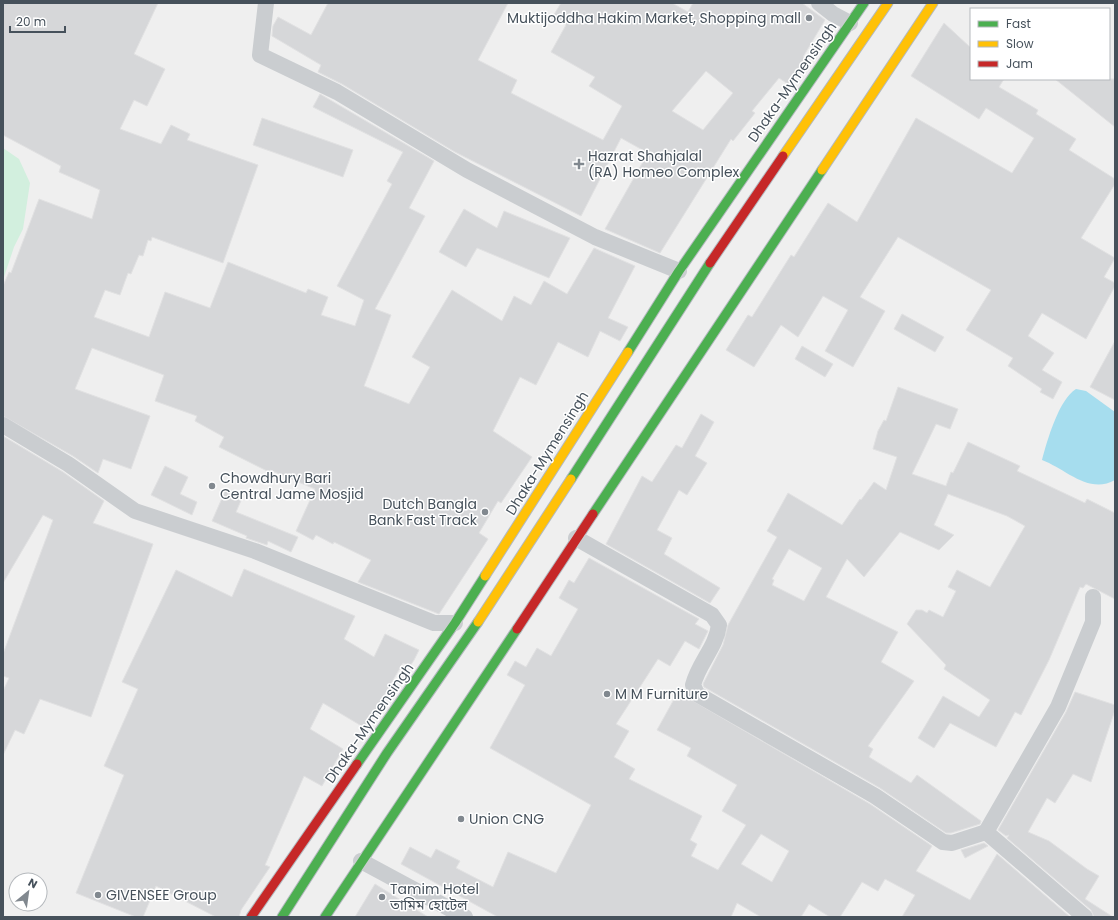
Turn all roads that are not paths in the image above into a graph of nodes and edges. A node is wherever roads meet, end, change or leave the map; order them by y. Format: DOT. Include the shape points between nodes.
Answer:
graph roads {
  1 [pos="266,3"];
  2 [pos="819,3"];
  3 [pos="864,3"];
  4 [pos="888,3"];
  5 [pos="933,3"];
  6 [pos="850,23"];
  7 [pos="679,271"];
  8 [pos="3,425"];
  9 [pos="576,538"];
  10 [pos="1093,597"];
  11 [pos="455,623"];
  12 [pos="986,832"];
  13 [pos="361,861"];
  14 [pos="251,917"];
  15 [pos="282,917"];
  16 [pos="325,917"];
  17 [pos="465,917"];
  18 [pos="1085,917"];
  1 -- 7 [label="street" via="260,55 337,92 467,170 595,237"];
  2 -- 6 [label="street"];
  3 -- 6 [label="highway, Dhaka-Mymensingh"];
  4 -- 15 [label="highway" via="683,302 495,598 387,753"];
  5 -- 9 [label="highway"];
  6 -- 7 [label="highway, Dhaka-Mymensingh"];
  7 -- 11 [label="highway, Dhaka-Mymensingh"];
  8 -- 11 [label="street" via="68,464 135,511 255,551 434,623"];
  9 -- 12 [label="street" via="712,615 719,624 717,638 693,684 697,694 875,796 943,842 952,843"];
  9 -- 13 [label="highway"];
  10 -- 12 [label="street" via="1093,622 1058,707"];
  11 -- 14 [label="highway, Dhaka-Mymensingh"];
  12 -- 18 [label="street"];
  13 -- 16 [label="highway"];
  13 -- 17 [label="street"];
}
